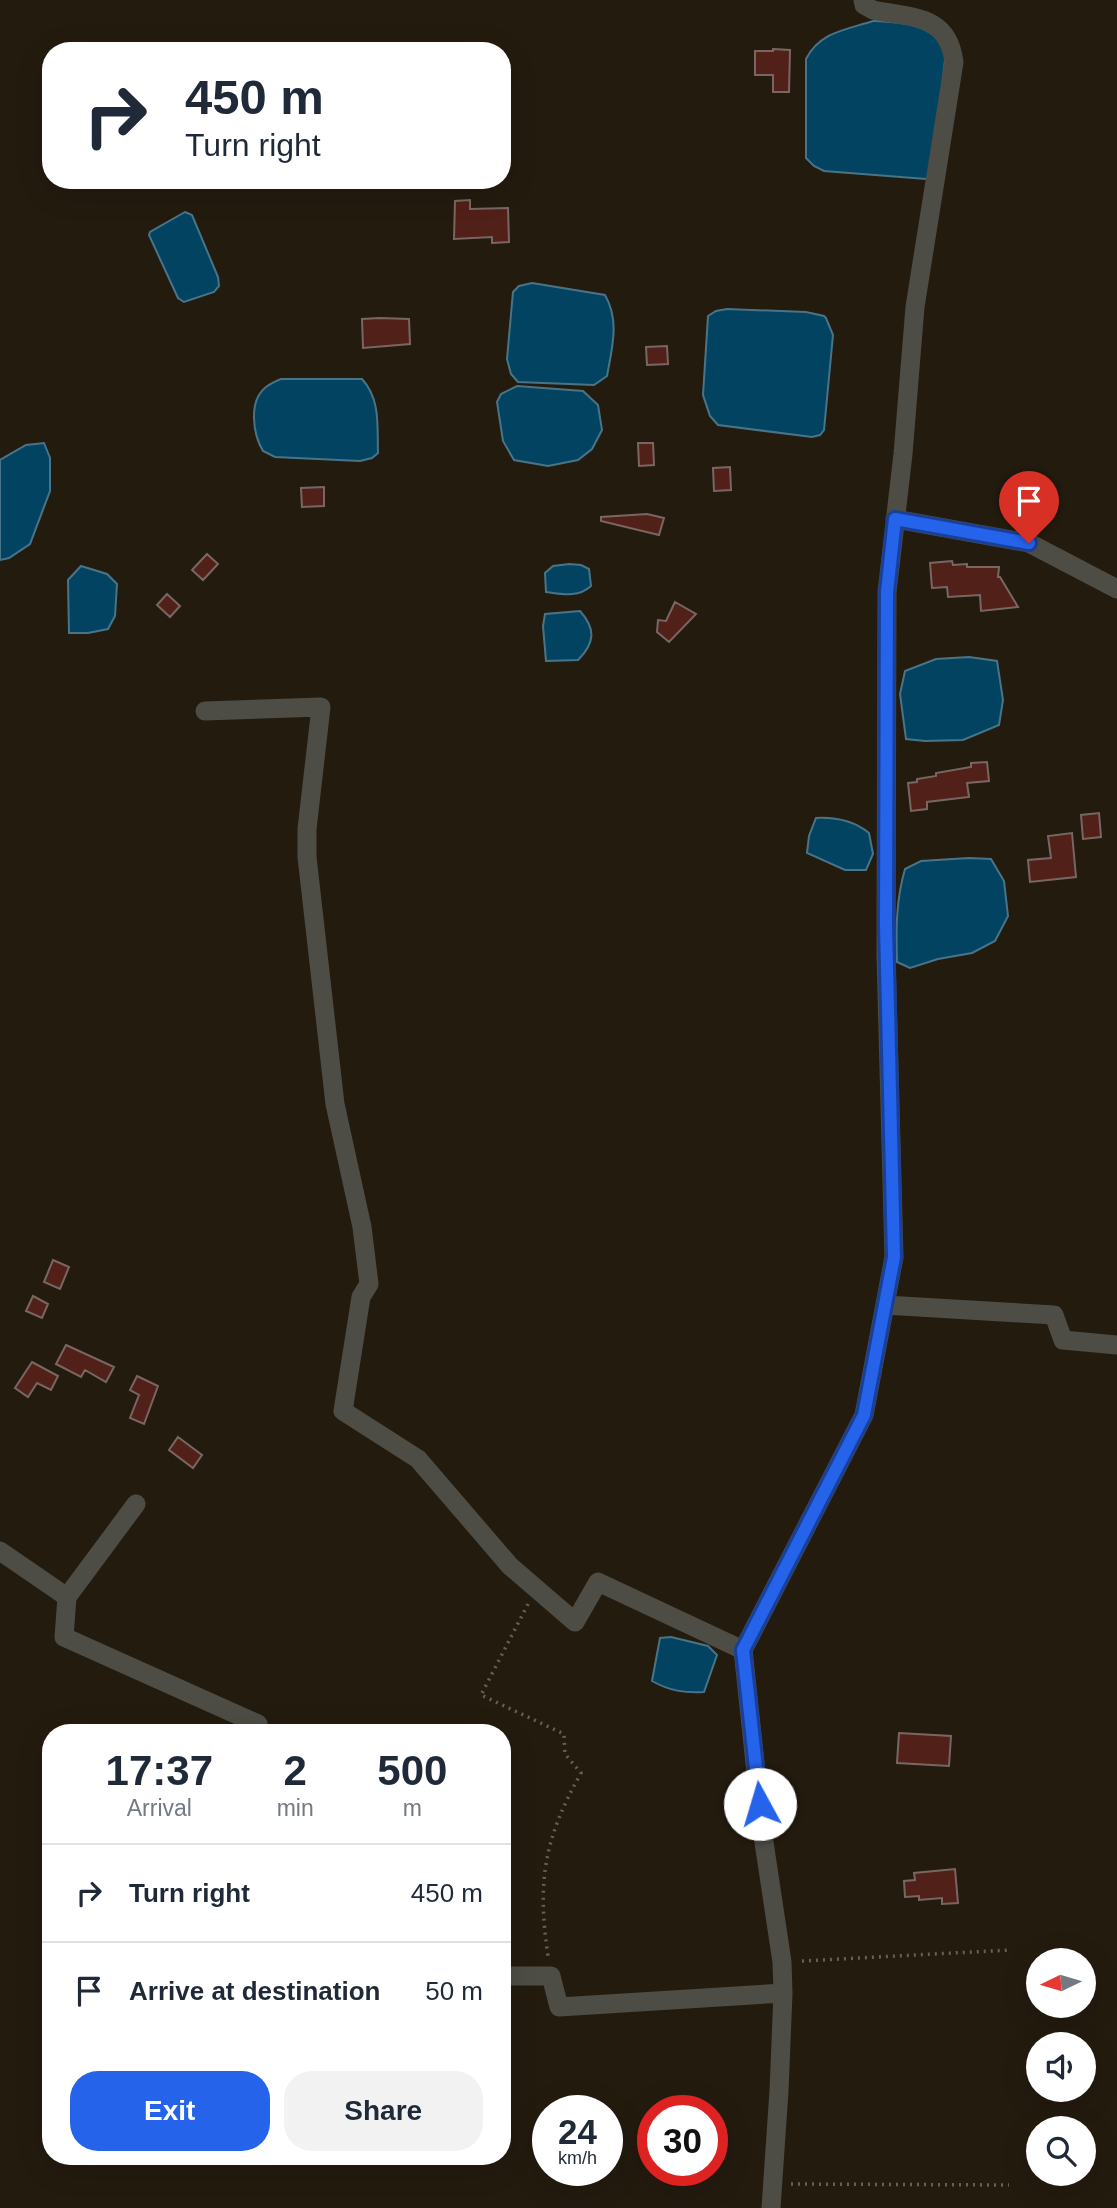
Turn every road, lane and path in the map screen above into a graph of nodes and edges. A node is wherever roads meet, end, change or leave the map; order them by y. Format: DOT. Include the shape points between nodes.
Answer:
graph roads {
  1 [pos="863,0"];
  2 [pos="895,519"];
  3 [pos="1117,589"];
  4 [pos="205,711"];
  5 [pos="885,1305"];
  6 [pos="1117,1345"];
  7 [pos="136,1504"];
  8 [pos="0,1551"];
  9 [pos="536,1588"];
  10 [pos="67,1597"];
  11 [pos="743,1650"];
  12 [pos="258,1724"];
  13 [pos="1010,1951"];
  14 [pos="782,1962"];
  15 [pos="511,1976"];
  16 [pos="551,1976"];
  17 [pos="783,1993"];
  18 [pos="772,2184"];
  19 [pos="1009,2185"];
  20 [pos="771,2208"];
  1 -- 2 [label="street" via="873,10 932,22 949,39 954,62 915,307"];
  2 -- 3 [label="street" via="1029,543"];
  2 -- 5 [label="street" via="887,592 886,926 894,1257"];
  4 -- 9 [label="street" via="321,707 307,857 335,1104 362,1227 369,1284 361,1297 343,1411 418,1459 510,1566"];
  5 -- 6 [label="street" via="1054,1315 1063,1339"];
  5 -- 11 [label="street" via="864,1415"];
  7 -- 10 [label="street"];
  8 -- 10 [label="street"];
  9 -- 11 [label="street" via="575,1622 598,1582"];
  9 -- 16 [label="path" via="481,1695 564,1734 565,1754 580,1773 563,1804 545,1861 545,1936"];
  10 -- 12 [label="street" via="64,1637"];
  11 -- 14 [label="street"];
  13 -- 14 [label="path"];
  14 -- 17 [label="street"];
  15 -- 16 [label="street"];
  16 -- 17 [label="street" via="559,2007"];
  17 -- 18 [label="street"];
  18 -- 19 [label="path"];
  18 -- 20 [label="street"];
}
